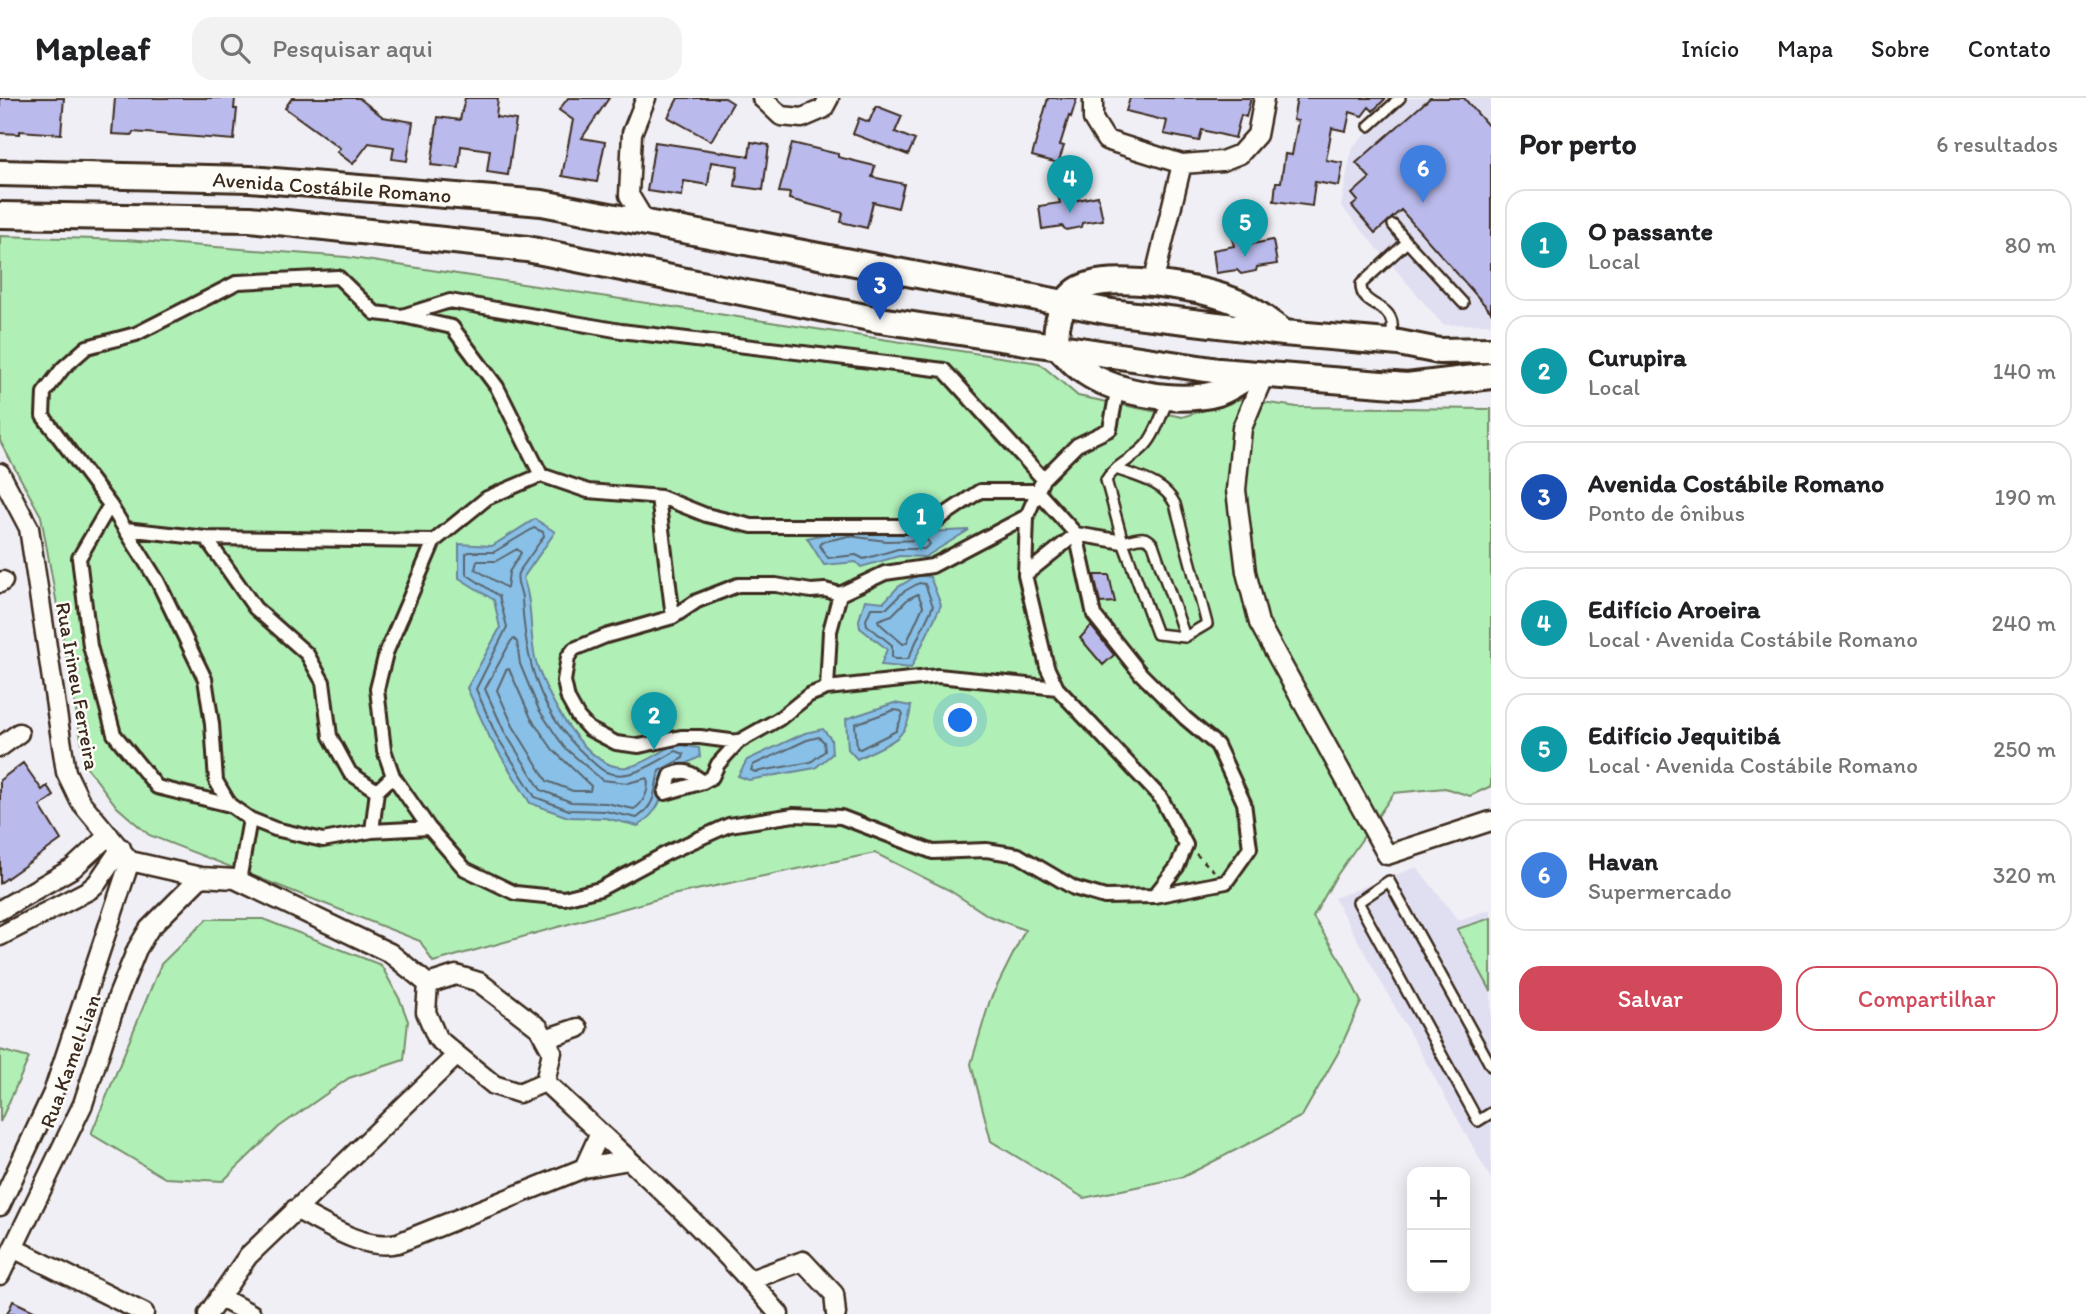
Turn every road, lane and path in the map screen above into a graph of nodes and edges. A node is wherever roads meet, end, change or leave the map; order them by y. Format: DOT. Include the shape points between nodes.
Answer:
graph roads {
  1 [pos="646,98"];
  2 [pos="762,98"];
  3 [pos="829,98"];
  4 [pos="1093,98"];
  5 [pos="1264,98"];
  6 [pos="1400,98"];
  7 [pos="1369,125"];
  8 [pos="1182,164"];
  9 [pos="0,173"];
  10 [pos="250,179"];
  11 [pos="629,195"];
  12 [pos="0,215"];
  13 [pos="609,217"];
  14 [pos="250,219"];
  15 [pos="646,223"];
  16 [pos="1393,225"];
  17 [pos="1407,242"];
  18 [pos="1153,284"];
  19 [pos="1463,303"];
  20 [pos="1064,305"];
  21 [pos="402,316"];
  22 [pos="1284,333"];
  23 [pos="1491,334"];
  24 [pos="1395,343"];
  25 [pos="1057,346"];
  26 [pos="1491,350"];
  27 [pos="1258,375"];
  28 [pos="1491,376"];
  29 [pos="1118,386"];
  30 [pos="1407,386"];
  31 [pos="1491,393"];
  32 [pos="1170,397"];
  33 [pos="1116,468"];
  34 [pos="0,473"];
  35 [pos="541,475"];
  36 [pos="1040,485"];
  37 [pos="658,497"];
  38 [pos="110,505"];
  39 [pos="1027,516"];
  40 [pos="125,529"];
  41 [pos="1076,534"];
  42 [pos="206,538"];
  43 [pos="433,541"];
  44 [pos="1123,542"];
  45 [pos="1025,575"];
  46 [pos="840,594"];
  47 [pos="673,617"];
  48 [pos="1185,637"];
  49 [pos="827,688"];
  50 [pos="1057,688"];
  51 [pos="19,733"];
  52 [pos="738,742"];
  53 [pos="0,747"];
  54 [pos="393,776"];
  55 [pos="703,782"];
  56 [pos="377,791"];
  57 [pos="230,804"];
  58 [pos="250,819"];
  59 [pos="1491,821"];
  60 [pos="429,828"];
  61 [pos="372,831"];
  62 [pos="1186,845"];
  63 [pos="120,848"];
  64 [pos="201,877"];
  65 [pos="239,881"];
  66 [pos="1226,882"];
  67 [pos="41,885"];
  68 [pos="1154,896"];
  69 [pos="0,910"];
  70 [pos="43,913"];
  71 [pos="0,936"];
  72 [pos="428,984"];
  73 [pos="88,986"];
  74 [pos="118,996"];
  75 [pos="578,1028"];
  76 [pos="545,1039"];
  77 [pos="457,1055"];
  78 [pos="1491,1066"];
  79 [pos="545,1082"];
  80 [pos="53,1093"];
  81 [pos="83,1104"];
  82 [pos="1491,1113"];
  83 [pos="600,1133"];
  84 [pos="629,1160"];
  85 [pos="584,1168"];
  86 [pos="0,1206"];
  87 [pos="295,1209"];
  88 [pos="13,1248"];
  89 [pos="0,1275"];
  90 [pos="750,1280"];
  91 [pos="219,1297"];
  92 [pos="144,1313"];
  93 [pos="208,1314"];
  94 [pos="251,1314"];
  95 [pos="779,1314"];
  96 [pos="836,1314"];
  1 -- 11 [label="street" via="632,133"];
  2 -- 3 [label="street" via="781,116 802,118 823,108"];
  4 -- 8 [label="street" via="1093,119 1106,140"];
  5 -- 8 [label="street" via="1257,135 1240,154 1222,161"];
  6 -- 7 [label="lane"];
  8 -- 18 [label="street"];
  9 -- 10 [label="main road, Avenida Costábile Romano"];
  10 -- 13 [label="main road, Avenida Costábile Romano" via="542,203"];
  10 -- 14 [label="main road"];
  11 -- 13 [label="street"];
  11 -- 15 [label="street"];
  12 -- 14 [label="main road, Avenida Costábile Romano"];
  13 -- 15 [label="main road, Avenida Costábile Romano"];
  14 -- 25 [label="main road, Avenida Costábile Romano" via="527,249 880,320"];
  15 -- 20 [label="main road, Avenida Costábile Romano"];
  16 -- 17 [label="lane"];
  17 -- 19 [label="lane"];
  17 -- 24 [label="lane" via="1360,290 1367,301 1390,316"];
  18 -- 20 [label="main road" via="1114,281 1087,285"];
  18 -- 22 [label="main road" via="1238,302"];
  20 -- 22 [label="main road, Avenida Costábile Romano"];
  20 -- 25 [label="main road" via="1056,326"];
  21 -- 35 [label="street" via="452,327 497,387"];
  21 -- 36 [label="street" via="450,301 621,331 944,370"];
  21 -- 38 [label="street" via="375,313 338,277 238,282 136,334 87,347 44,393 43,416"];
  22 -- 24 [label="main road, Avenida Costábile Romano"];
  23 -- 24 [label="main road"];
  24 -- 26 [label="main road, Avenida Costábile Romano" via="1438,351"];
  25 -- 27 [label="main road, Avenida Costábile Romano"];
  25 -- 29 [label="main road" via="1086,373"];
  27 -- 30 [label="main road, Avenida Costábile Romano"];
  27 -- 32 [label="main road" via="1221,392"];
  27 -- 59 [label="street" via="1242,428 1236,490 1246,572 1259,623 1387,855"];
  28 -- 30 [label="main road, Avenida Costábile Romano"];
  29 -- 32 [label="main road"];
  29 -- 36 [label="street" via="1110,429 1077,445"];
  30 -- 31 [label="main road"];
  32 -- 33 [label="lane" via="1151,439"];
  33 -- 44 [label="lane" via="1106,480"];
  33 -- 48 [label="lane" via="1161,486 1175,504 1207,624"];
  34 -- 63 [label="street, Rua Irineu Ferreira" via="29,528 66,772 80,801"];
  35 -- 37 [label="street" via="588,491"];
  35 -- 43 [label="street" via="487,498"];
  36 -- 37 [label="street" via="981,491 937,520 906,526 752,526"];
  36 -- 39 [label="street"];
  36 -- 41 [label="street"];
  37 -- 47 [label="street"];
  38 -- 40 [label="street"];
  38 -- 57 [label="street" via="79,558 90,646 114,734 157,787"];
  39 -- 45 [label="street"];
  39 -- 46 [label="street" via="932,566 885,573"];
  40 -- 42 [label="street"];
  40 -- 57 [label="street" via="158,582 205,679 216,781"];
  41 -- 44 [label="street"];
  41 -- 45 [label="street"];
  41 -- 66 [label="street" via="1094,615 1141,674 1217,745 1244,803 1250,848"];
  42 -- 43 [label="street"];
  42 -- 56 [label="street" via="255,608 307,654 323,682 330,736 350,773"];
  43 -- 54 [label="street" via="386,653 377,689 384,750"];
  44 -- 48 [label="lane" via="1157,634"];
  44 -- 48 [label="lane" via="1143,537 1153,544"];
  45 -- 50 [label="street" via="1047,667"];
  46 -- 47 [label="street" via="738,585"];
  46 -- 49 [label="street" via="830,631"];
  47 -- 52 [label="street" via="574,649 564,681 568,699 589,729 616,743 639,746 681,737"];
  49 -- 50 [label="street" via="938,676"];
  49 -- 52 [label="street"];
  50 -- 62 [label="street" via="1161,798"];
  51 -- 53 [label="street"];
  52 -- 55 [label="street"];
  54 -- 56 [label="street"];
  54 -- 60 [label="street"];
  56 -- 61 [label="street"];
  57 -- 58 [label="street"];
  58 -- 61 [label="street" via="323,840"];
  58 -- 65 [label="street"];
  60 -- 61 [label="street"];
  60 -- 68 [label="street" via="465,869 515,893 564,898 600,889 729,825 794,816 841,817 933,852 986,850 1018,855 1074,888 1105,898"];
  62 -- 66 [label="path"];
  62 -- 68 [label="street" via="1177,867"];
  63 -- 64 [label="street"];
  63 -- 67 [label="street"];
  63 -- 70 [label="street" via="89,890"];
  63 -- 73 [label="street, Rua Kamel Lian"];
  64 -- 65 [label="street"];
  64 -- 74 [label="street, Rua Kamel Lian" via="149,929"];
  65 -- 72 [label="street" via="390,953"];
  66 -- 68 [label="street"];
  67 -- 69 [label="street"];
  67 -- 70 [label="street"];
  70 -- 71 [label="street"];
  72 -- 76 [label="street" via="456,975 480,982 527,1017"];
  72 -- 77 [label="street" via="426,1012 437,1038"];
  73 -- 74 [label="street"];
  73 -- 80 [label="street, Rua Kamel Lian"];
  74 -- 81 [label="street, Rua Kamel Lian"];
  75 -- 76 [label="street"];
  76 -- 79 [label="street" via="552,1052"];
  77 -- 79 [label="street" via="494,1085 519,1093"];
  77 -- 87 [label="street"];
  78 -- 82 [label="lane" via="1389,881 1358,902 1478,1121"];
  79 -- 83 [label="street"];
  80 -- 81 [label="street"];
  80 -- 86 [label="street, Rua Kamel Lian"];
  81 -- 88 [label="street, Rua Kamel Lian"];
  83 -- 84 [label="street"];
  83 -- 85 [label="street"];
  84 -- 85 [label="street"];
  84 -- 90 [label="street"];
  85 -- 87 [label="street" via="383,1247"];
  87 -- 91 [label="street" via="248,1256"];
  88 -- 89 [label="street, Rua Kamel Lian"];
  88 -- 92 [label="street"];
  90 -- 95 [label="street"];
  90 -- 96 [label="street" via="803,1261 834,1294"];
  91 -- 93 [label="street"];
  91 -- 94 [label="street"];
}
